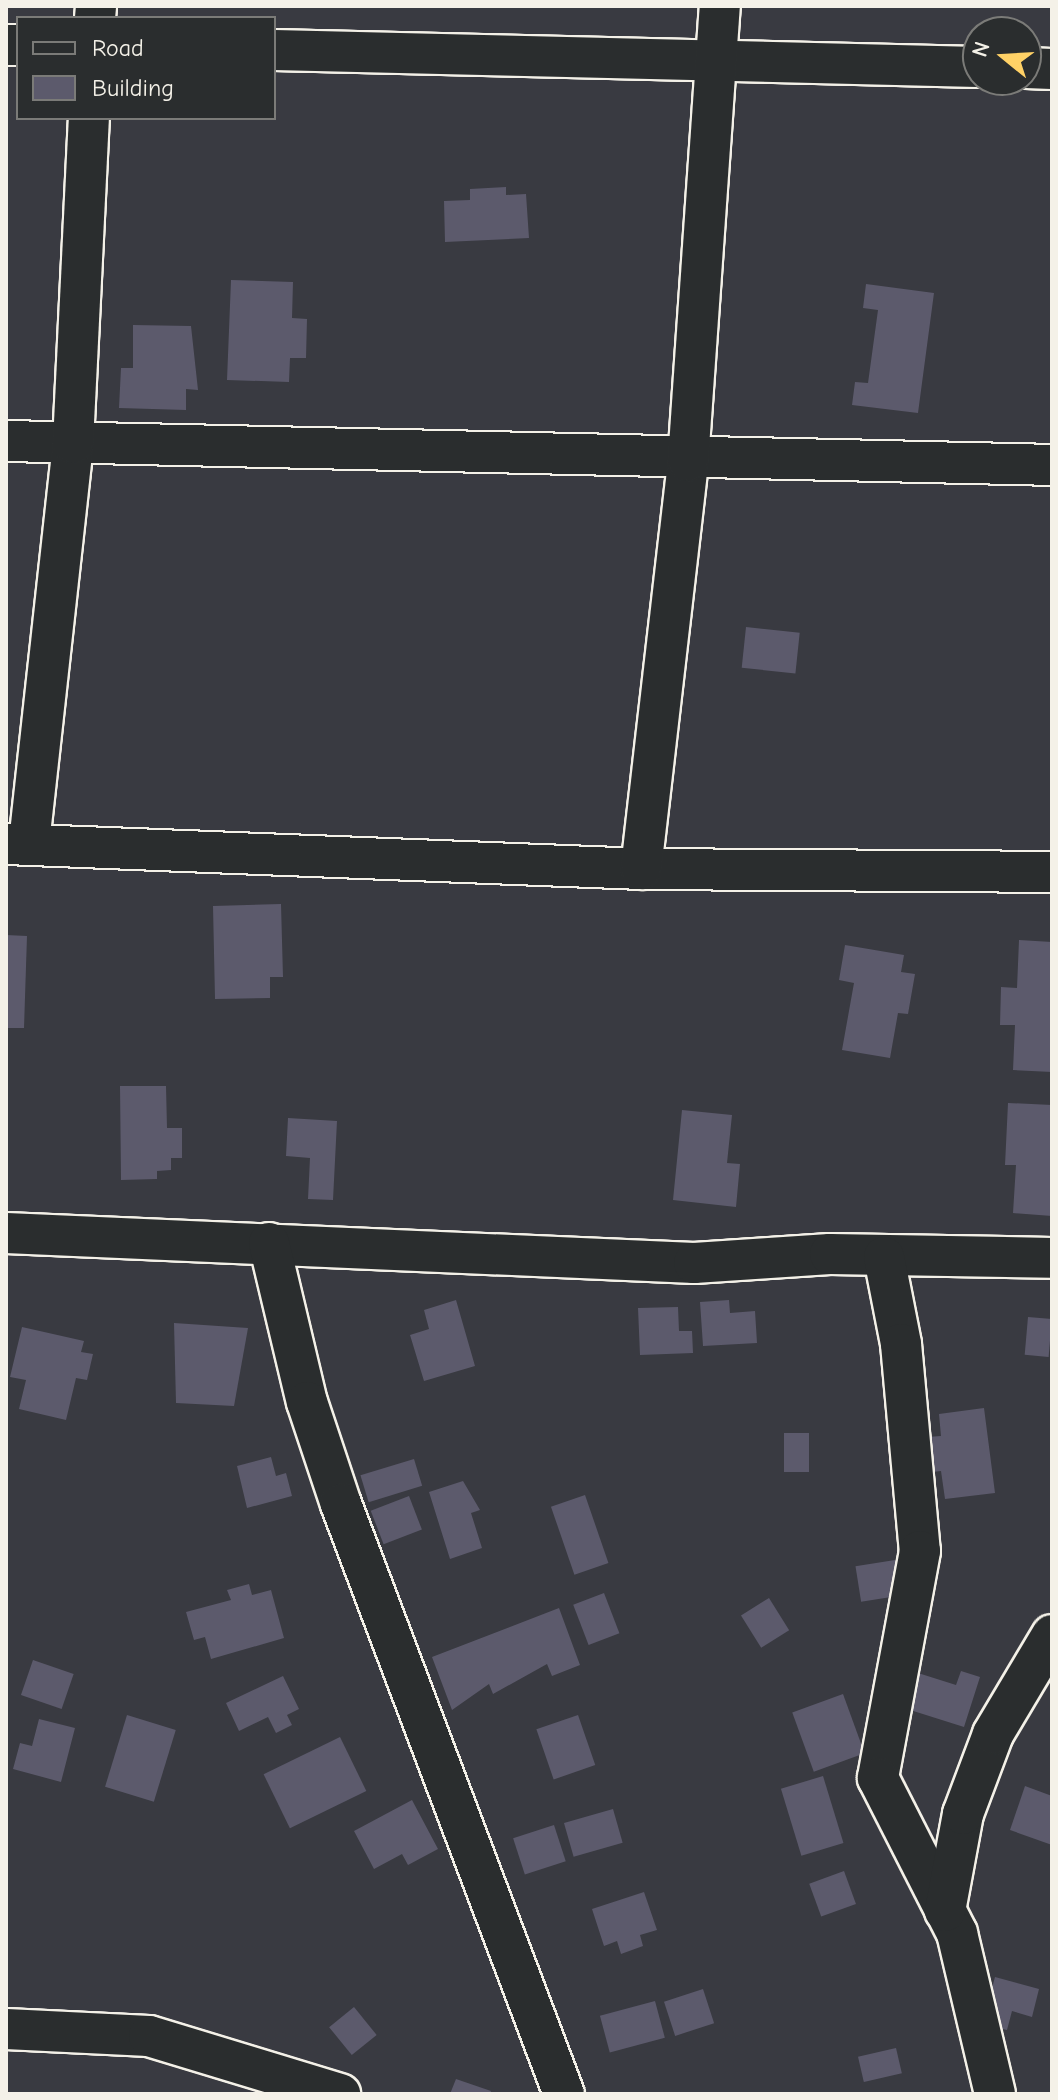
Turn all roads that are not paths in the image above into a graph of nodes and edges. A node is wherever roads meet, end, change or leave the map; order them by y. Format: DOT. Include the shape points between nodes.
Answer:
graph roads {
  1 [pos="720,6"];
  2 [pos="276,50"];
  3 [pos="716,61"];
  4 [pos="962,67"];
  5 [pos="89,120"];
  6 [pos="6,441"];
  7 [pos="73,443"];
  8 [pos="688,461"];
  9 [pos="1052,465"];
  10 [pos="18,843"];
  11 [pos="641,869"];
  12 [pos="1052,872"];
  13 [pos="6,1233"];
  14 [pos="269,1243"];
  15 [pos="884,1257"];
  16 [pos="1052,1258"];
  17 [pos="1052,1635"];
  18 [pos="945,1911"];
  19 [pos="6,2029"];
  20 [pos="340,2094"];
  21 [pos="564,2094"];
  22 [pos="995,2094"];
  1 -- 3 [label="street"];
  2 -- 3 [label="street"];
  3 -- 4 [label="street"];
  3 -- 8 [label="street"];
  5 -- 7 [label="street"];
  6 -- 7 [label="street"];
  7 -- 8 [label="street"];
  7 -- 10 [label="street"];
  8 -- 9 [label="street"];
  8 -- 11 [label="street"];
  10 -- 11 [label="street"];
  11 -- 12 [label="street"];
  13 -- 14 [label="street"];
  14 -- 15 [label="street" via="694,1263"];
  14 -- 21 [label="street" via="336,1489"];
  15 -- 16 [label="street"];
  15 -- 18 [label="street" via="901,1344 920,1551 878,1778"];
  17 -- 18 [label="street" via="993,1734 963,1814"];
  18 -- 22 [label="street" via="957,1933"];
  19 -- 20 [label="street" via="149,2036"];
}
